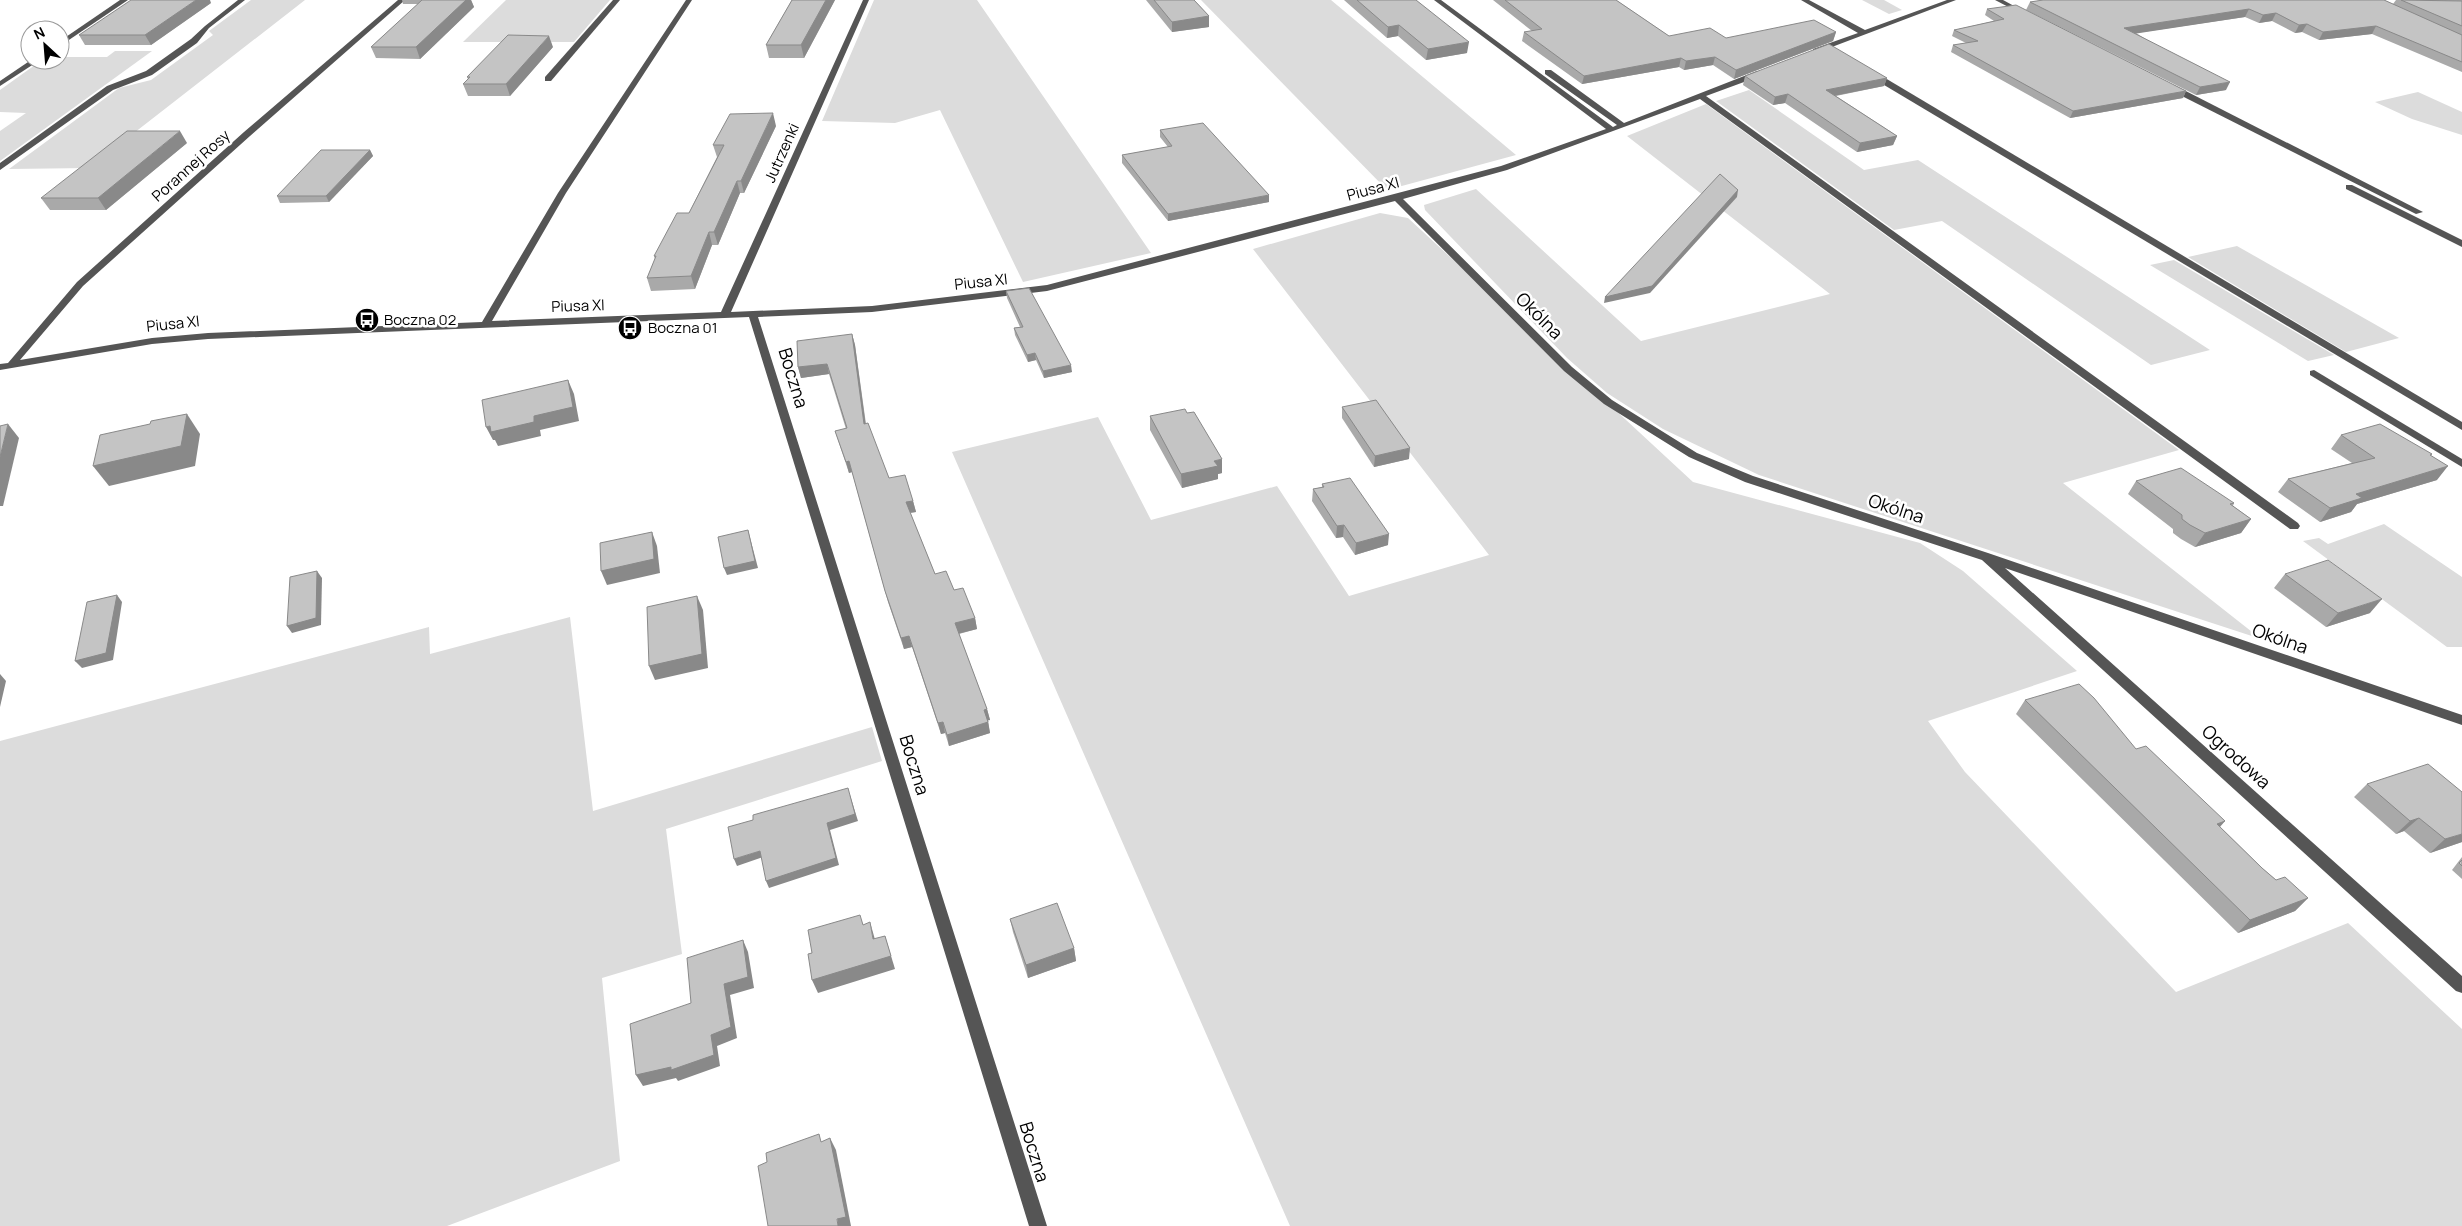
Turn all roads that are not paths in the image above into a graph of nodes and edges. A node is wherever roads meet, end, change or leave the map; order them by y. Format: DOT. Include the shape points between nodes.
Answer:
graph roads {
  1 [pos="125,0"];
  2 [pos="242,0"];
  3 [pos="402,0"];
  4 [pos="617,0"];
  5 [pos="689,0"];
  6 [pos="866,0"];
  7 [pos="1438,0"];
  8 [pos="1448,0"];
  9 [pos="1804,0"];
  10 [pos="1953,0"];
  11 [pos="1998,0"];
  12 [pos="2033,18"];
  13 [pos="1864,33"];
  14 [pos="70,37"];
  15 [pos="1806,55"];
  16 [pos="1860,67"];
  17 [pos="21,70"];
  18 [pos="1766,71"];
  19 [pos="548,79"];
  20 [pos="0,84"];
  21 [pos="2165,84"];
  22 [pos="1702,96"];
  23 [pos="1623,126"];
  24 [pos="1612,130"];
  25 [pos="0,167"];
  26 [pos="2349,187"];
  27 [pos="1397,198"];
  28 [pos="2419,212"];
  29 [pos="2462,244"];
  30 [pos="754,315"];
  31 [pos="724,316"];
  32 [pos="486,324"];
  33 [pos="11,365"];
  34 [pos="0,367"];
  35 [pos="2314,373"];
  36 [pos="2462,427"];
  37 [pos="2462,464"];
  38 [pos="2294,526"];
  39 [pos="1984,556"];
  40 [pos="2462,720"];
  41 [pos="2462,986"];
  42 [pos="1038,1226"];
  1 -- 14 [label="street"];
  2 -- 25 [label="street" via="194,41 149,73 110,88"];
  3 -- 33 [label="street, Porannej Rosy" via="80,284"];
  4 -- 19 [label="street"];
  5 -- 32 [label="street" via="562,193"];
  6 -- 31 [label="street, Jutrzenki"];
  7 -- 24 [label="street"];
  8 -- 23 [label="street"];
  9 -- 13 [label="street"];
  10 -- 13 [label="street"];
  11 -- 12 [label="street"];
  13 -- 15 [label="street" via="1831,50"];
  16 -- 36 [label="street"];
  17 -- 20 [label="street"];
  18 -- 22 [label="street, Piusa XI"];
  21 -- 28 [label="street"];
  22 -- 23 [label="street, Piusa XI"];
  22 -- 38 [label="street"];
  23 -- 24 [label="street, Piusa XI"];
  24 -- 27 [label="street, Piusa XI" via="1504,168"];
  26 -- 29 [label="street"];
  27 -- 30 [label="street, Piusa XI" via="1047,288 872,309"];
  27 -- 39 [label="street, Okólna" via="1568,369 1608,402 1655,433 1693,455 1749,479"];
  30 -- 31 [label="street, Piusa XI"];
  30 -- 42 [label="street, Boczna"];
  31 -- 32 [label="street, Piusa XI"];
  32 -- 33 [label="street, Piusa XI" via="170,339"];
  33 -- 34 [label="street, Piusa XI"];
  35 -- 37 [label="street"];
  39 -- 40 [label="street, Okólna"];
  39 -- 41 [label="street, Ogrodowa"];
}
